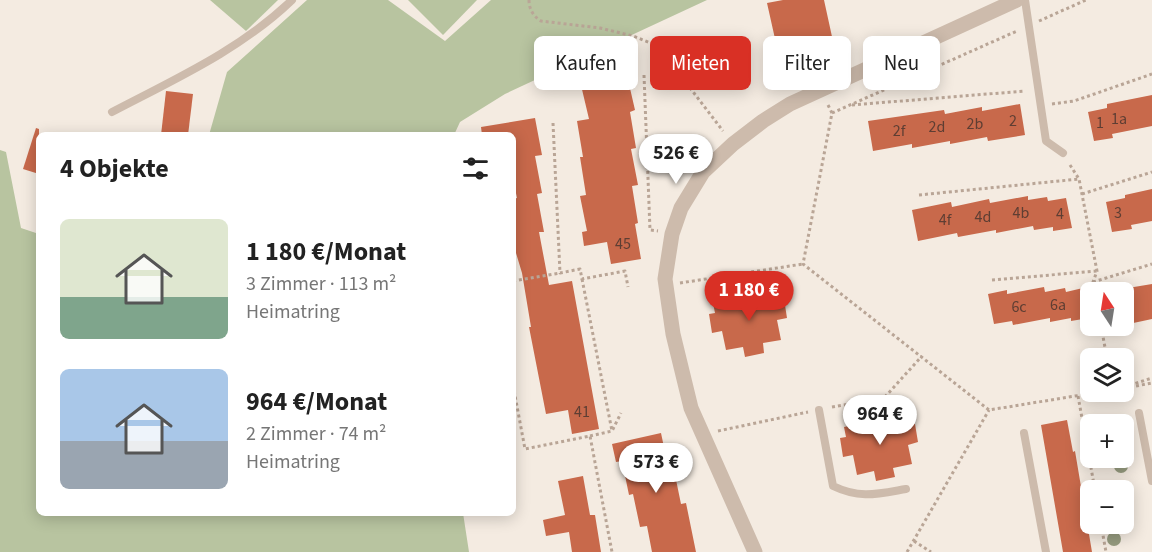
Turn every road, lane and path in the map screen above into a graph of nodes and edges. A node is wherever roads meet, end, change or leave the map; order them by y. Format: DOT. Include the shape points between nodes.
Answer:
graph roads {
  1 [pos="292,0"];
  2 [pos="529,0"];
  3 [pos="1017,0"];
  4 [pos="1025,0"];
  5 [pos="1086,0"];
  6 [pos="1029,25"];
  7 [pos="1152,74"];
  8 [pos="644,75"];
  9 [pos="851,75"];
  10 [pos="1039,89"];
  11 [pos="818,90"];
  12 [pos="820,90"];
  13 [pos="848,105"];
  14 [pos="1041,106"];
  15 [pos="112,112"];
  16 [pos="832,113"];
  17 [pos="554,123"];
  18 [pos="733,144"];
  19 [pos="1063,153"];
  20 [pos="1152,172"];
  21 [pos="1079,179"];
  22 [pos="1082,194"];
  23 [pos="919,195"];
  24 [pos="672,234"];
  25 [pos="803,264"];
  26 [pos="1152,264"];
  27 [pos="1097,271"];
  28 [pos="560,273"];
  29 [pos="582,279"];
  30 [pos="516,280"];
  31 [pos="992,280"];
  32 [pos="1093,282"];
  33 [pos="665,285"];
  34 [pos="628,287"];
  35 [pos="1152,378"];
  36 [pos="1152,383"];
  37 [pos="1134,384"];
  38 [pos="1134,386"];
  39 [pos="1078,396"];
  40 [pos="516,401"];
  41 [pos="819,410"];
  42 [pos="989,410"];
  43 [pos="621,413"];
  44 [pos="1139,413"];
  45 [pos="612,431"];
  46 [pos="1024,433"];
  47 [pos="590,436"];
  48 [pos="1093,480"];
  49 [pos="1152,481"];
  50 [pos="906,489"];
  51 [pos="1103,534"];
  52 [pos="914,541"];
  53 [pos="612,552"];
  54 [pos="755,552"];
  55 [pos="907,552"];
  56 [pos="931,552"];
  57 [pos="1046,552"];
  58 [pos="1106,552"];
  1 -- 15 [label="lane" via="272,20 221,55"];
  2 -- 18 [label="path" via="531,12 541,21 600,28 658,46"];
  3 -- 9 [label="street"];
  4 -- 6 [label="lane"];
  5 -- 6 [label="path"];
  6 -- 10 [label="lane"];
  6 -- 13 [label="path"];
  7 -- 14 [label="path" via="1074,101"];
  8 -- 24 [label="path" via="650,230"];
  10 -- 13 [label="path"];
  10 -- 14 [label="lane"];
  11 -- 18 [label="street" via="763,121"];
  12 -- 16 [label="path"];
  13 -- 16 [label="path"];
  14 -- 19 [label="lane" via="1046,141"];
  16 -- 25 [label="path"];
  17 -- 28 [label="path"];
  18 -- 24 [label="street" via="703,172 681,208"];
  19 -- 21 [label="path"];
  20 -- 22 [label="path"];
  21 -- 22 [label="path"];
  21 -- 23 [label="path"];
  22 -- 27 [label="path"];
  24 -- 33 [label="street"];
  25 -- 33 [label="path"];
  25 -- 42 [label="path"];
  26 -- 32 [label="path"];
  27 -- 31 [label="path"];
  27 -- 32 [label="path"];
  28 -- 29 [label="path" via="580,269"];
  28 -- 30 [label="path"];
  29 -- 34 [label="path" via="625,271"];
  29 -- 45 [label="path"];
  33 -- 54 [label="street" via="691,408"];
  35 -- 37 [label="path"];
  36 -- 38 [label="path"];
  39 -- 42 [label="path"];
  39 -- 48 [label="path"];
  40 -- 47 [label="path" via="525,449"];
  41 -- 50 [label="lane" via="833,486 869,496"];
  42 -- 52 [label="path"];
  43 -- 45 [label="path"];
  44 -- 49 [label="lane"];
  45 -- 47 [label="path"];
  46 -- 57 [label="lane"];
  47 -- 53 [label="path"];
  51 -- 58 [label="path"];
  52 -- 55 [label="path"];
  52 -- 56 [label="path"];
}
